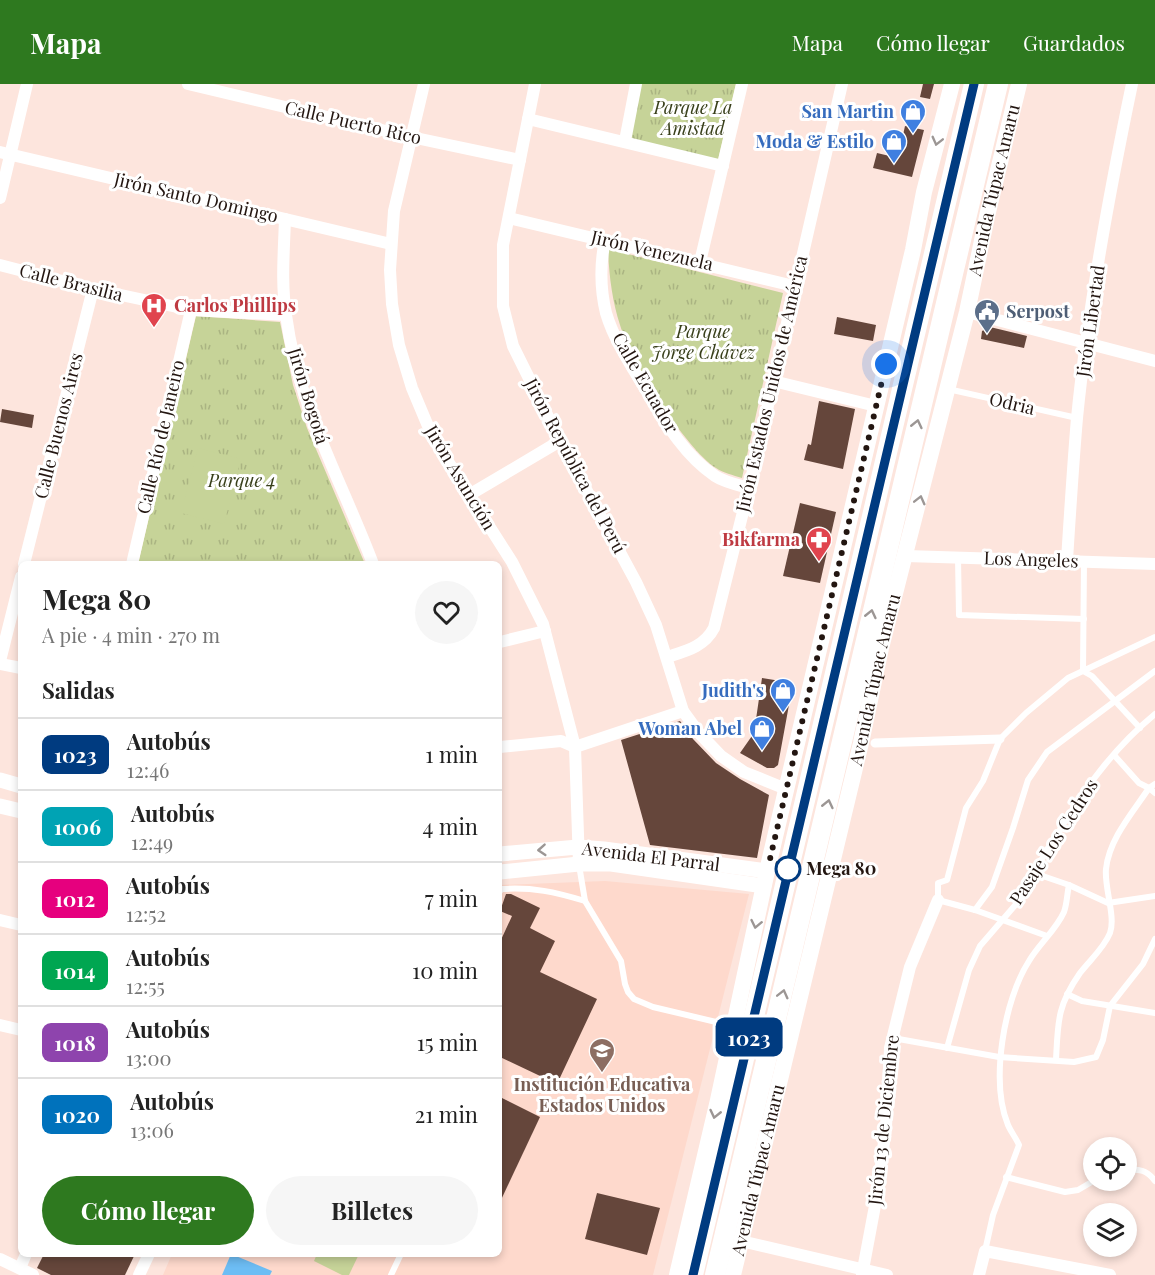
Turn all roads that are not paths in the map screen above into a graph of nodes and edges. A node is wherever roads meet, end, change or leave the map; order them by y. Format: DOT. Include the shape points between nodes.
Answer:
graph roads {
  1 [pos="27,84"];
  2 [pos="188,84"];
  3 [pos="424,84"];
  4 [pos="535,84"];
  5 [pos="636,84"];
  6 [pos="742,84"];
  7 [pos="842,84"];
  8 [pos="952,84"];
  9 [pos="974,84"];
  10 [pos="998,84"];
  11 [pos="1018,84"];
  12 [pos="1132,84"];
  13 [pos="528,118"];
  14 [pos="411,137"];
  15 [pos="625,141"];
  16 [pos="5,153"];
  17 [pos="520,160"];
  18 [pos="723,166"];
  19 [pos="0,198"];
  20 [pos="509,218"];
  21 [pos="285,219"];
  22 [pos="605,240"];
  23 [pos="391,244"];
  24 [pos="700,262"];
  25 [pos="0,265"];
  26 [pos="794,286"];
  27 [pos="93,289"];
  28 [pos="191,310"];
  29 [pos="967,312"];
  30 [pos="286,315"];
  31 [pos="1087,343"];
  32 [pos="1155,361"];
  33 [pos="773,381"];
  34 [pos="948,389"];
  35 [pos="876,406"];
  36 [pos="1077,418"];
  37 [pos="560,441"];
  38 [pos="749,488"];
  39 [pos="469,495"];
  40 [pos="906,556"];
  41 [pos="958,558"];
  42 [pos="1067,560"];
  43 [pos="25,561"];
  44 [pos="133,561"];
  45 [pos="372,561"];
  46 [pos="1084,561"];
  47 [pos="1155,564"];
  48 [pos="18,589"];
  49 [pos="1084,619"];
  50 [pos="545,631"];
  51 [pos="1155,637"];
  52 [pos="502,642"];
  53 [pos="668,657"];
  54 [pos="0,662"];
  55 [pos="18,667"];
  56 [pos="1083,671"];
  57 [pos="1155,671"];
  58 [pos="1117,702"];
  59 [pos="683,711"];
  60 [pos="1155,714"];
  61 [pos="1140,728"];
  62 [pos="1000,739"];
  63 [pos="876,742"];
  64 [pos="502,747"];
  65 [pos="575,747"];
  66 [pos="1114,755"];
  67 [pos="0,780"];
  68 [pos="18,785"];
  69 [pos="1152,786"];
  70 [pos="786,789"];
  71 [pos="1155,794"];
  72 [pos="0,806"];
  73 [pos="18,810"];
  74 [pos="578,847"];
  75 [pos="502,854"];
  76 [pos="579,864"];
  77 [pos="502,872"];
  78 [pos="1034,873"];
  79 [pos="765,879"];
  80 [pos="1069,885"];
  81 [pos="502,889"];
  82 [pos="1155,898"];
  83 [pos="938,900"];
  84 [pos="585,901"];
  85 [pos="1108,903"];
  86 [pos="975,910"];
  87 [pos="1002,919"];
  88 [pos="0,920"];
  89 [pos="18,925"];
  90 [pos="1047,936"];
  91 [pos="1155,939"];
  92 [pos="1067,994"];
  93 [pos="1110,1006"];
  94 [pos="1155,1013"];
  95 [pos="0,1025"];
  96 [pos="734,1026"];
  97 [pos="18,1029"];
  98 [pos="892,1038"];
  99 [pos="947,1048"];
  100 [pos="999,1057"];
  101 [pos="1056,1060"];
  102 [pos="1137,1169"];
  103 [pos="1006,1177"];
  104 [pos="1155,1182"];
  105 [pos="1083,1187"];
  106 [pos="741,1242"];
  107 [pos="985,1251"];
  108 [pos="25,1257"];
  109 [pos="148,1257"];
  110 [pos="400,1257"];
  111 [pos="0,1259"];
  112 [pos="20,1268"];
  113 [pos="863,1272"];
  114 [pos="1104,1274"];
  115 [pos="33,1275"];
  116 [pos="139,1275"];
  117 [pos="391,1275"];
  118 [pos="677,1275"];
  119 [pos="693,1275"];
  120 [pos="715,1275"];
  121 [pos="733,1275"];
  122 [pos="887,1275"];
  123 [pos="980,1275"];
  1 -- 16 [label="street"];
  2 -- 14 [label="street, Calle Puerto Rico"];
  3 -- 14 [label="street, Jirón Asunción"];
  4 -- 13 [label="street, Jirón República del Perú"];
  5 -- 15 [label="street"];
  6 -- 18 [label="street"];
  7 -- 26 [label="street, Jirón Estados Unidos de América"];
  8 -- 35 [label="main road, one-way"];
  9 -- 119 [label="highway"];
  120 -- 10 [label="highway, Avenida Túpac Amaru, one-way"];
  11 -- 29 [label="main road, Avenida Túpac Amaru"];
  12 -- 31 [label="street, Jirón Libertad" via="1112,179"];
  13 -- 15 [label="street"];
  13 -- 17 [label="street, Jirón República del Perú"];
  14 -- 17 [label="street, Calle Puerto Rico"];
  14 -- 23 [label="street, Jirón Asunción" via="394,211"];
  15 -- 18 [label="street"];
  16 -- 19 [label="street"];
  16 -- 21 [label="street, Jirón Santo Domingo"];
  17 -- 20 [label="street, Jirón República del Perú"];
  18 -- 24 [label="street"];
  20 -- 22 [label="street, Jirón Venezuela"];
  20 -- 37 [label="street, Jirón República del Perú" via="503,245 503,306 513,346"];
  21 -- 23 [label="street, Jirón Santo Domingo"];
  21 -- 30 [label="street, Jirón Bogotá"];
  22 -- 24 [label="street, Jirón Venezuela"];
  22 -- 38 [label="street, Calle Ecuador" via="600,261 602,288 619,345 672,433 694,459 716,477"];
  23 -- 39 [label="street, Jirón Asunción" via="392,304 412,388 433,438"];
  24 -- 26 [label="street, Jirón Venezuela"];
  25 -- 27 [label="street, Calle Brasilia"];
  26 -- 33 [label="street, Jirón Estados Unidos de América"];
  27 -- 28 [label="street, Calle Brasilia"];
  27 -- 43 [label="street, Calle Buenos Aires"];
  28 -- 30 [label="street, Calle Brasilia"];
  28 -- 44 [label="street, Calle Río de Janeiro"];
  29 -- 31 [label="street"];
  29 -- 34 [label="main road, Avenida Túpac Amaru"];
  30 -- 45 [label="street, Jirón Bogotá" via="314,426"];
  31 -- 32 [label="street"];
  31 -- 36 [label="street, Jirón Libertad"];
  33 -- 35 [label="street"];
  33 -- 38 [label="street, Jirón Estados Unidos de América"];
  34 -- 36 [label="lane, Odria"];
  40 -- 34 [label="main road, Avenida Túpac Amaru, one-way"];
  35 -- 70 [label="main road"];
  36 -- 42 [label="street, Jirón Libertad"];
  37 -- 39 [label="street"];
  37 -- 53 [label="street, Jirón República del Perú" via="636,582"];
  38 -- 53 [label="street, Jirón Estados Unidos de América" via="714,628 709,638 694,648"];
  39 -- 50 [label="street, Jirón Asunción" via="512,562"];
  40 -- 41 [label="street, Los Angeles"];
  40 -- 106 [label="main road, Avenida Túpac Amaru"];
  41 -- 42 [label="street, Los Angeles"];
  41 -- 49 [label="lane" via="959,615"];
  42 -- 46 [label="street, Los Angeles"];
  46 -- 47 [label="street, Los Angeles"];
  46 -- 49 [label="lane"];
  48 -- 54 [label="street"];
  49 -- 56 [label="lane"];
  50 -- 52 [label="street"];
  50 -- 65 [label="street, Jirón Asunción"];
  51 -- 56 [label="lane"];
  53 -- 59 [label="street, Jirón República del Perú"];
  54 -- 55 [label="street"];
  56 -- 58 [label="lane"];
  56 -- 62 [label="lane" via="1052,690"];
  57 -- 58 [label="lane"];
  58 -- 61 [label="lane"];
  58 -- 86 [label="lane" via="1047,752 1028,780 992,887"];
  59 -- 65 [label="street"];
  59 -- 70 [label="street, Jirón República del Perú" via="721,756 744,772"];
  60 -- 61 [label="lane, Pasaje Los Cedros"];
  61 -- 66 [label="lane, Pasaje Los Cedros"];
  62 -- 63 [label="street"];
  62 -- 83 [label="lane" via="983,781 966,808 947,880 938,885"];
  64 -- 65 [label="street" via="561,741"];
  65 -- 74 [label="street, Jirón Asunción"];
  66 -- 69 [label="lane" via="1139,783"];
  66 -- 78 [label="lane, Pasaje Los Cedros" via="1083,792"];
  67 -- 68 [label="street"];
  69 -- 71 [label="lane"];
  69 -- 85 [label="lane" via="1125,823 1111,851 1106,869"];
  70 -- 79 [label="main road"];
  72 -- 73 [label="street"];
  74 -- 75 [label="street, Avenida El Parral, one-way"];
  74 -- 76 [label="street, Jirón Asunción"];
  74 -- 79 [label="street, Avenida El Parral" via="626,850"];
  76 -- 77 [label="street, Avenida El Parral"];
  76 -- 79 [label="street, Avenida El Parral"];
  76 -- 84 [label="lane"];
  78 -- 80 [label="lane"];
  78 -- 87 [label="lane, Pasaje Los Cedros" via="1023,896"];
  79 -- 96 [label="main road, one-way"];
  80 -- 85 [label="lane"];
  80 -- 90 [label="lane" via="1065,910"];
  81 -- 84 [label="lane" via="551,891"];
  82 -- 85 [label="lane"];
  83 -- 86 [label="lane"];
  83 -- 98 [label="street, Jirón 13 de Diciembre" via="910,967"];
  84 -- 96 [label="lane" via="621,961 625,984 634,999"];
  85 -- 92 [label="lane" via="1113,923 1110,933"];
  86 -- 87 [label="lane"];
  87 -- 90 [label="lane"];
  87 -- 99 [label="lane, Pasaje Los Cedros" via="980,946 969,970"];
  88 -- 89 [label="street"];
  90 -- 100 [label="lane" via="1028,962 1015,992"];
  91 -- 93 [label="lane" via="1143,964"];
  92 -- 93 [label="lane"];
  92 -- 101 [label="lane" via="1061,1005"];
  93 -- 94 [label="lane"];
  93 -- 101 [label="lane" via="1096,1057 1074,1062"];
  95 -- 97 [label="street"];
  96 -- 118 [label="main road, one-way"];
  98 -- 99 [label="lane"];
  98 -- 113 [label="street, Jirón 13 de Diciembre" via="886,1127"];
  99 -- 100 [label="lane"];
  100 -- 101 [label="lane"];
  100 -- 103 [label="lane" via="1002,1106 1019,1145"];
  102 -- 104 [label="lane" via="1150,1174"];
  103 -- 105 [label="lane" via="1065,1192"];
  103 -- 107 [label="lane"];
  106 -- 113 [label="street"];
  106 -- 121 [label="main road, Avenida Túpac Amaru"];
  107 -- 114 [label="street"];
  107 -- 123 [label="street"];
  108 -- 112 [label="street"];
  109 -- 116 [label="street"];
  110 -- 117 [label="lane"];
  111 -- 112 [label="street"];
  112 -- 115 [label="street"];
  113 -- 122 [label="street"];
}
